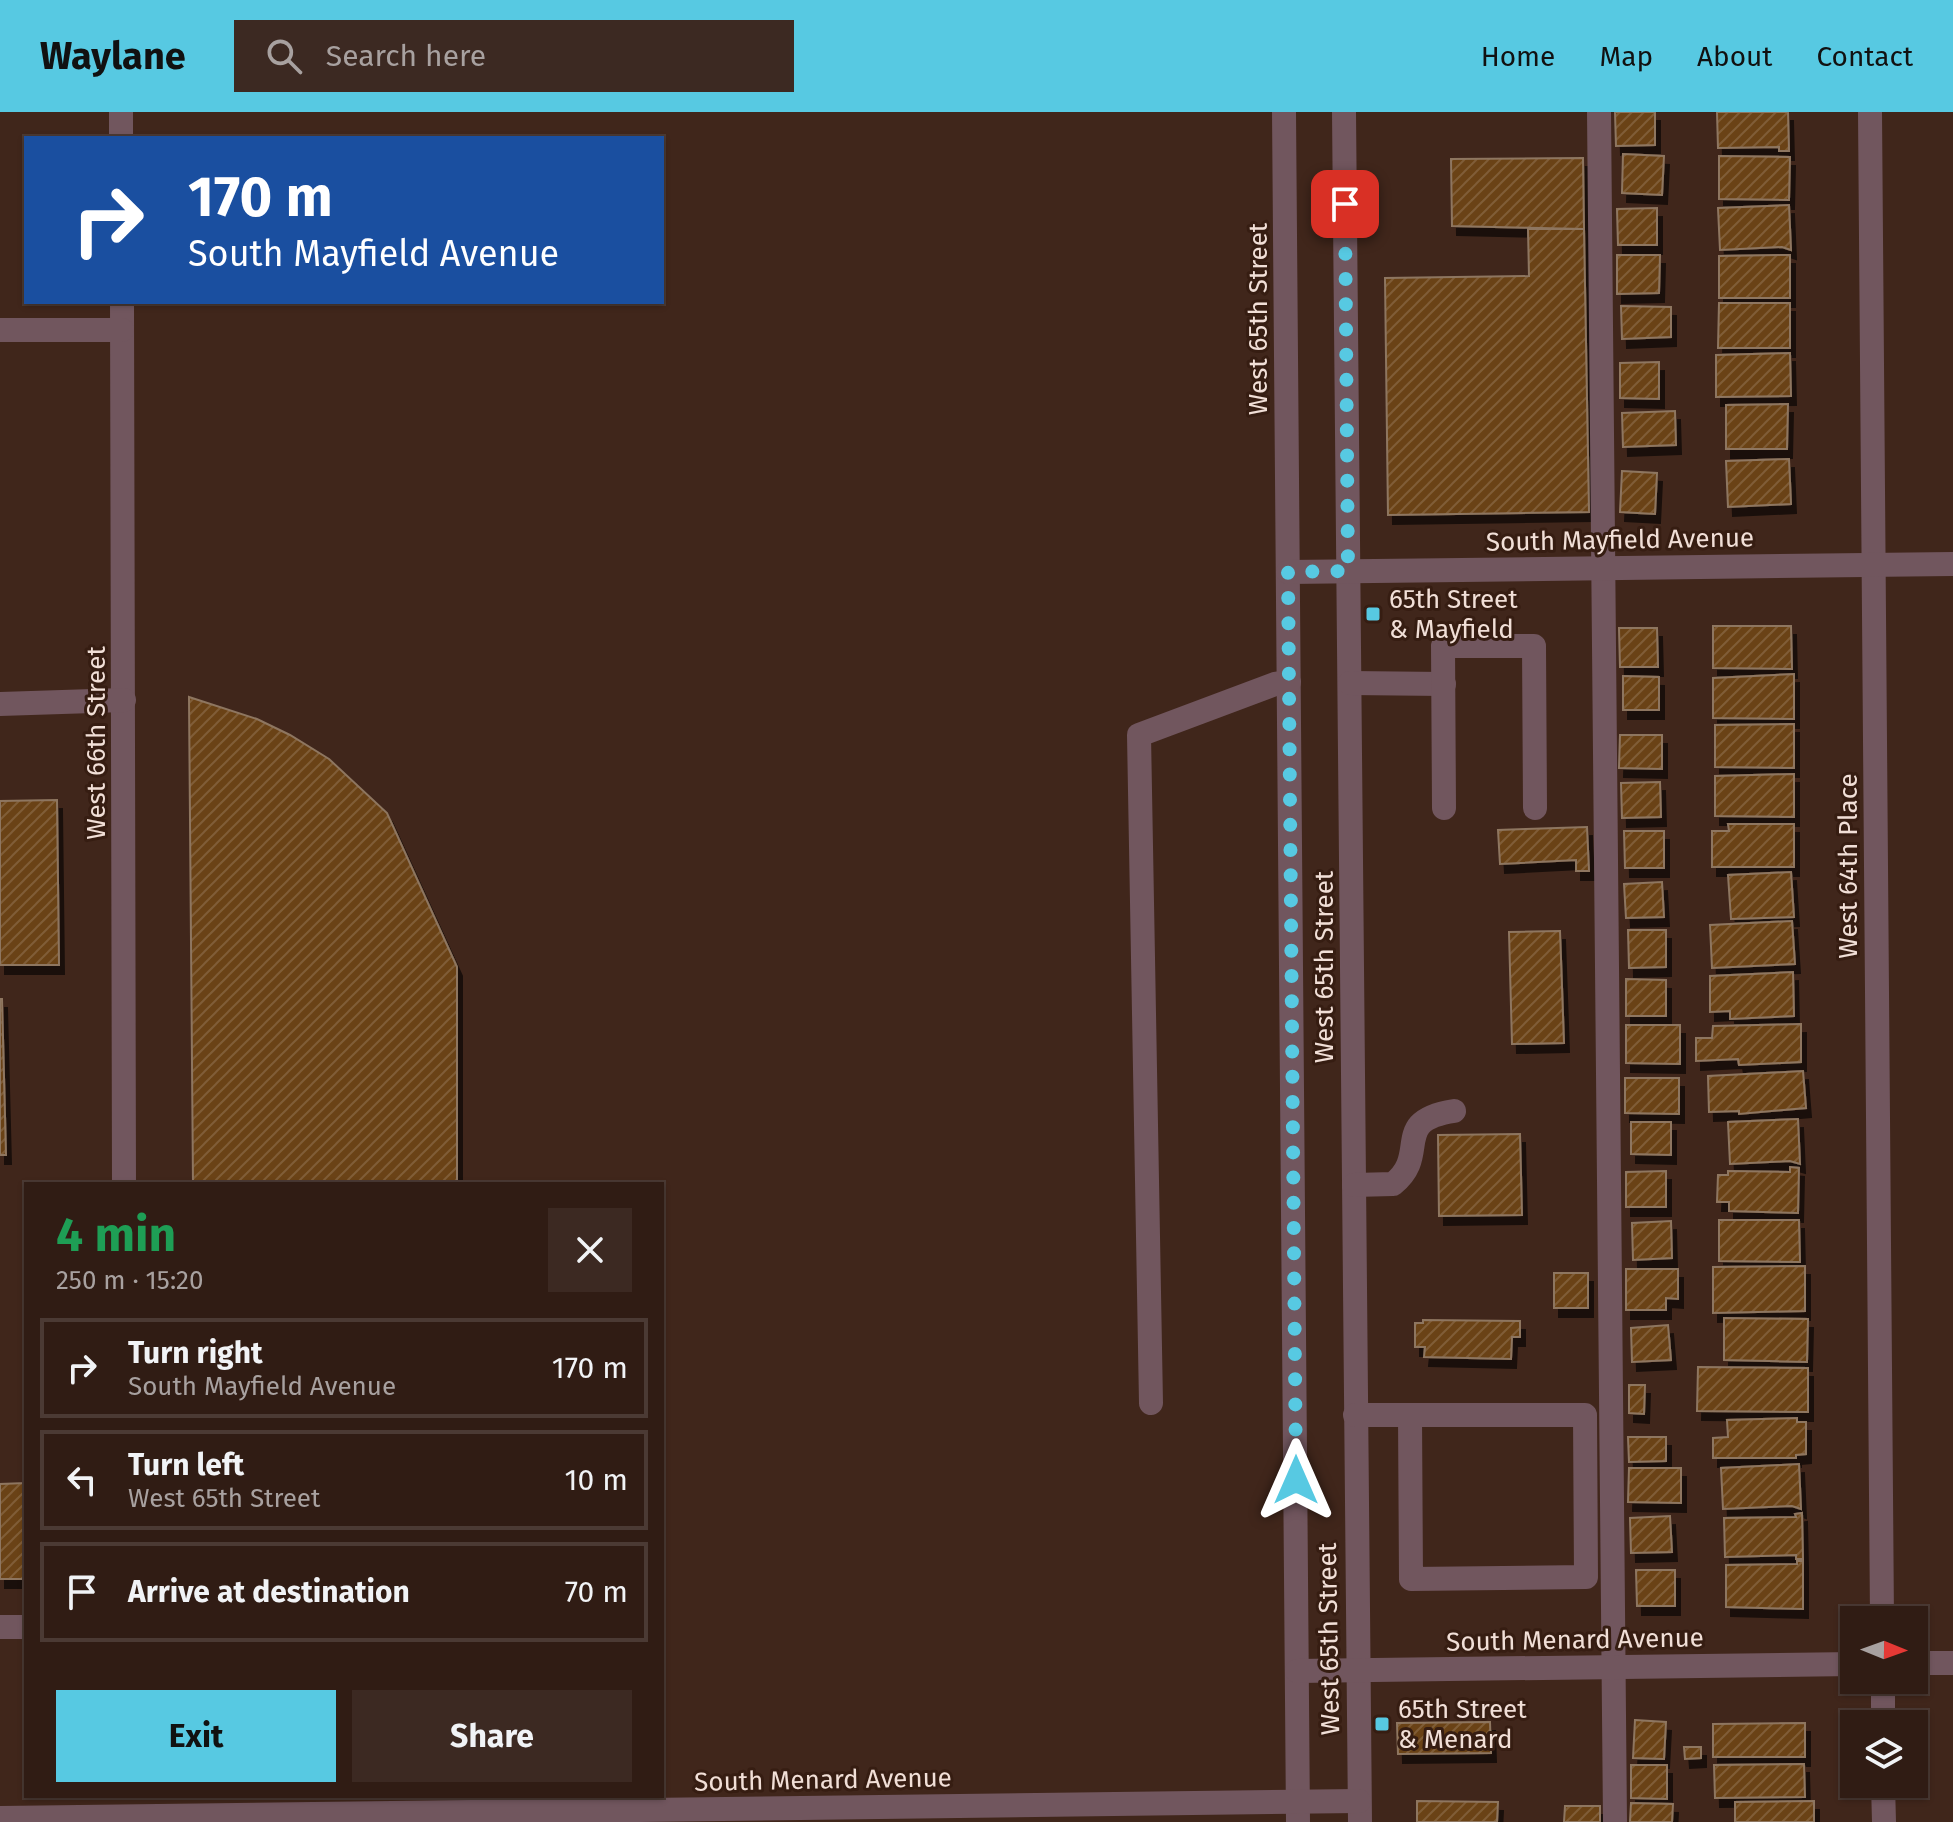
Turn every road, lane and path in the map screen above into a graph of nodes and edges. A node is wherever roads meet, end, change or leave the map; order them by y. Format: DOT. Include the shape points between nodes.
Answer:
graph roads {
  1 [pos="121,112"];
  2 [pos="1284,112"];
  3 [pos="1344,112"];
  4 [pos="1599,112"];
  5 [pos="1870,112"];
  6 [pos="121,136"];
  7 [pos="122,304"];
  8 [pos="0,330"];
  9 [pos="122,330"];
  10 [pos="1953,564"];
  11 [pos="1873,565"];
  12 [pos="1602,568"];
  13 [pos="1348,571"];
  14 [pos="1288,572"];
  15 [pos="1289,682"];
  16 [pos="1350,683"];
  17 [pos="1444,684"];
  18 [pos="124,700"];
  19 [pos="0,704"];
  20 [pos="1444,808"];
  21 [pos="1535,808"];
  22 [pos="1454,1111"];
  23 [pos="124,1182"];
  24 [pos="1354,1185"];
  25 [pos="1151,1403"];
  26 [pos="1355,1415"];
  27 [pos="1410,1415"];
  28 [pos="1586,1460"];
  29 [pos="1613,1460"];
  30 [pos="1882,1606"];
  31 [pos="0,1627"];
  32 [pos="24,1627"];
  33 [pos="1928,1663"];
  34 [pos="1953,1663"];
  35 [pos="1840,1664"];
  36 [pos="1614,1667"];
  37 [pos="1297,1671"];
  38 [pos="1357,1671"];
  39 [pos="1883,1798"];
  40 [pos="123,1806"];
  41 [pos="1298,1812"];
  42 [pos="1360,1812"];
  43 [pos="0,1818"];
  44 [pos="209,1819"];
  45 [pos="82,1820"];
  46 [pos="1615,1822"];
  47 [pos="1884,1822"];
  1 -- 6 [label="street"];
  2 -- 14 [label="street, West 65th Street"];
  3 -- 13 [label="street, West 65th Street"];
  4 -- 12 [label="street"];
  5 -- 11 [label="street, West 64th Place"];
  7 -- 9 [label="street, West 66th Street"];
  8 -- 9 [label="street"];
  9 -- 18 [label="street, West 66th Street"];
  10 -- 11 [label="street, South Mayfield Avenue"];
  11 -- 12 [label="street, South Mayfield Avenue"];
  11 -- 30 [label="street, West 64th Place"];
  12 -- 13 [label="street, South Mayfield Avenue"];
  12 -- 29 [label="street"];
  13 -- 14 [label="street, South Mayfield Avenue"];
  13 -- 16 [label="street, West 65th Street"];
  14 -- 15 [label="street, West 65th Street"];
  15 -- 25 [label="street" via="1139,735"];
  15 -- 37 [label="street, West 65th Street"];
  16 -- 17 [label="street"];
  16 -- 24 [label="street, West 65th Street"];
  17 -- 20 [label="street"];
  17 -- 21 [label="street" via="1443,646 1534,646"];
  18 -- 19 [label="street"];
  18 -- 23 [label="street, West 66th Street"];
  22 -- 24 [label="street" via="1417,1126 1409,1165 1393,1184"];
  24 -- 26 [label="street, West 65th Street"];
  26 -- 27 [label="street"];
  26 -- 38 [label="street, West 65th Street"];
  27 -- 28 [label="street" via="1585,1415"];
  27 -- 28 [label="street" via="1411,1579 1586,1577"];
  28 -- 29 [label="street"];
  29 -- 36 [label="street"];
  31 -- 32 [label="street"];
  33 -- 34 [label="street"];
  35 -- 36 [label="street, South Menard Avenue"];
  36 -- 38 [label="street, South Menard Avenue"];
  36 -- 46 [label="street"];
  37 -- 38 [label="street, South Menard Avenue"];
  37 -- 41 [label="street, West 65th Street"];
  38 -- 42 [label="street, West 65th Street"];
  39 -- 47 [label="street"];
  40 -- 44 [label="street, South Menard Avenue"];
  40 -- 45 [label="street, South Menard Avenue"];
  41 -- 42 [label="street, South Menard Avenue"];
  41 -- 44 [label="street, South Menard Avenue"];
  43 -- 45 [label="street, South Menard Avenue"];
}
